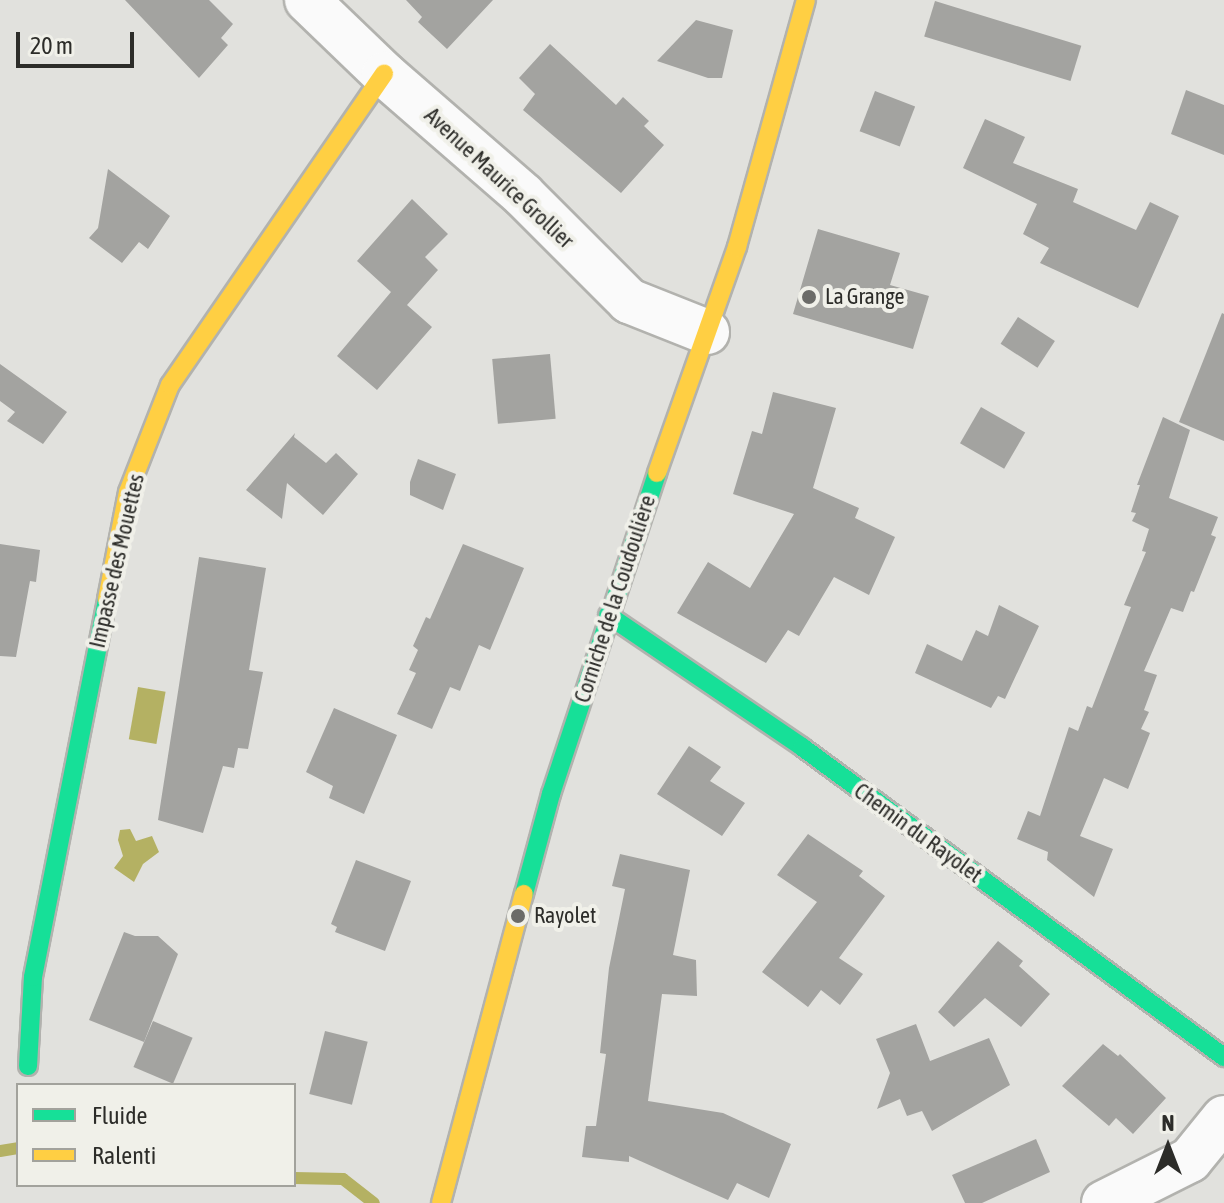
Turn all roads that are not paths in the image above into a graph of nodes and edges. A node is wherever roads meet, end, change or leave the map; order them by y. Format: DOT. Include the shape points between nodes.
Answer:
graph roads {
  1 [pos="307,0"];
  2 [pos="806,0"];
  3 [pos="384,74"];
  4 [pos="707,332"];
  5 [pos="608,615"];
  6 [pos="1224,1057"];
  7 [pos="28,1066"];
  8 [pos="1224,1118"];
  9 [pos="441,1203"];
  10 [pos="1104,1203"];
  1 -- 3 [label="street, Avenue Maurice Grollier"];
  2 -- 4 [label="street, Corniche de la Coudoulière" via="742,232"];
  3 -- 4 [label="street, Avenue Maurice Grollier" via="523,195 629,301"];
  3 -- 7 [label="street, Impasse des Mouettes" via="170,385 128,492 33,977"];
  4 -- 5 [label="street, Corniche de la Coudoulière"];
  5 -- 6 [label="street, Chemin du Rayolet" via="802,747"];
  5 -- 9 [label="street, Corniche de la Coudoulière" via="551,794"];
  8 -- 10 [label="street" via="1190,1160"];
}
